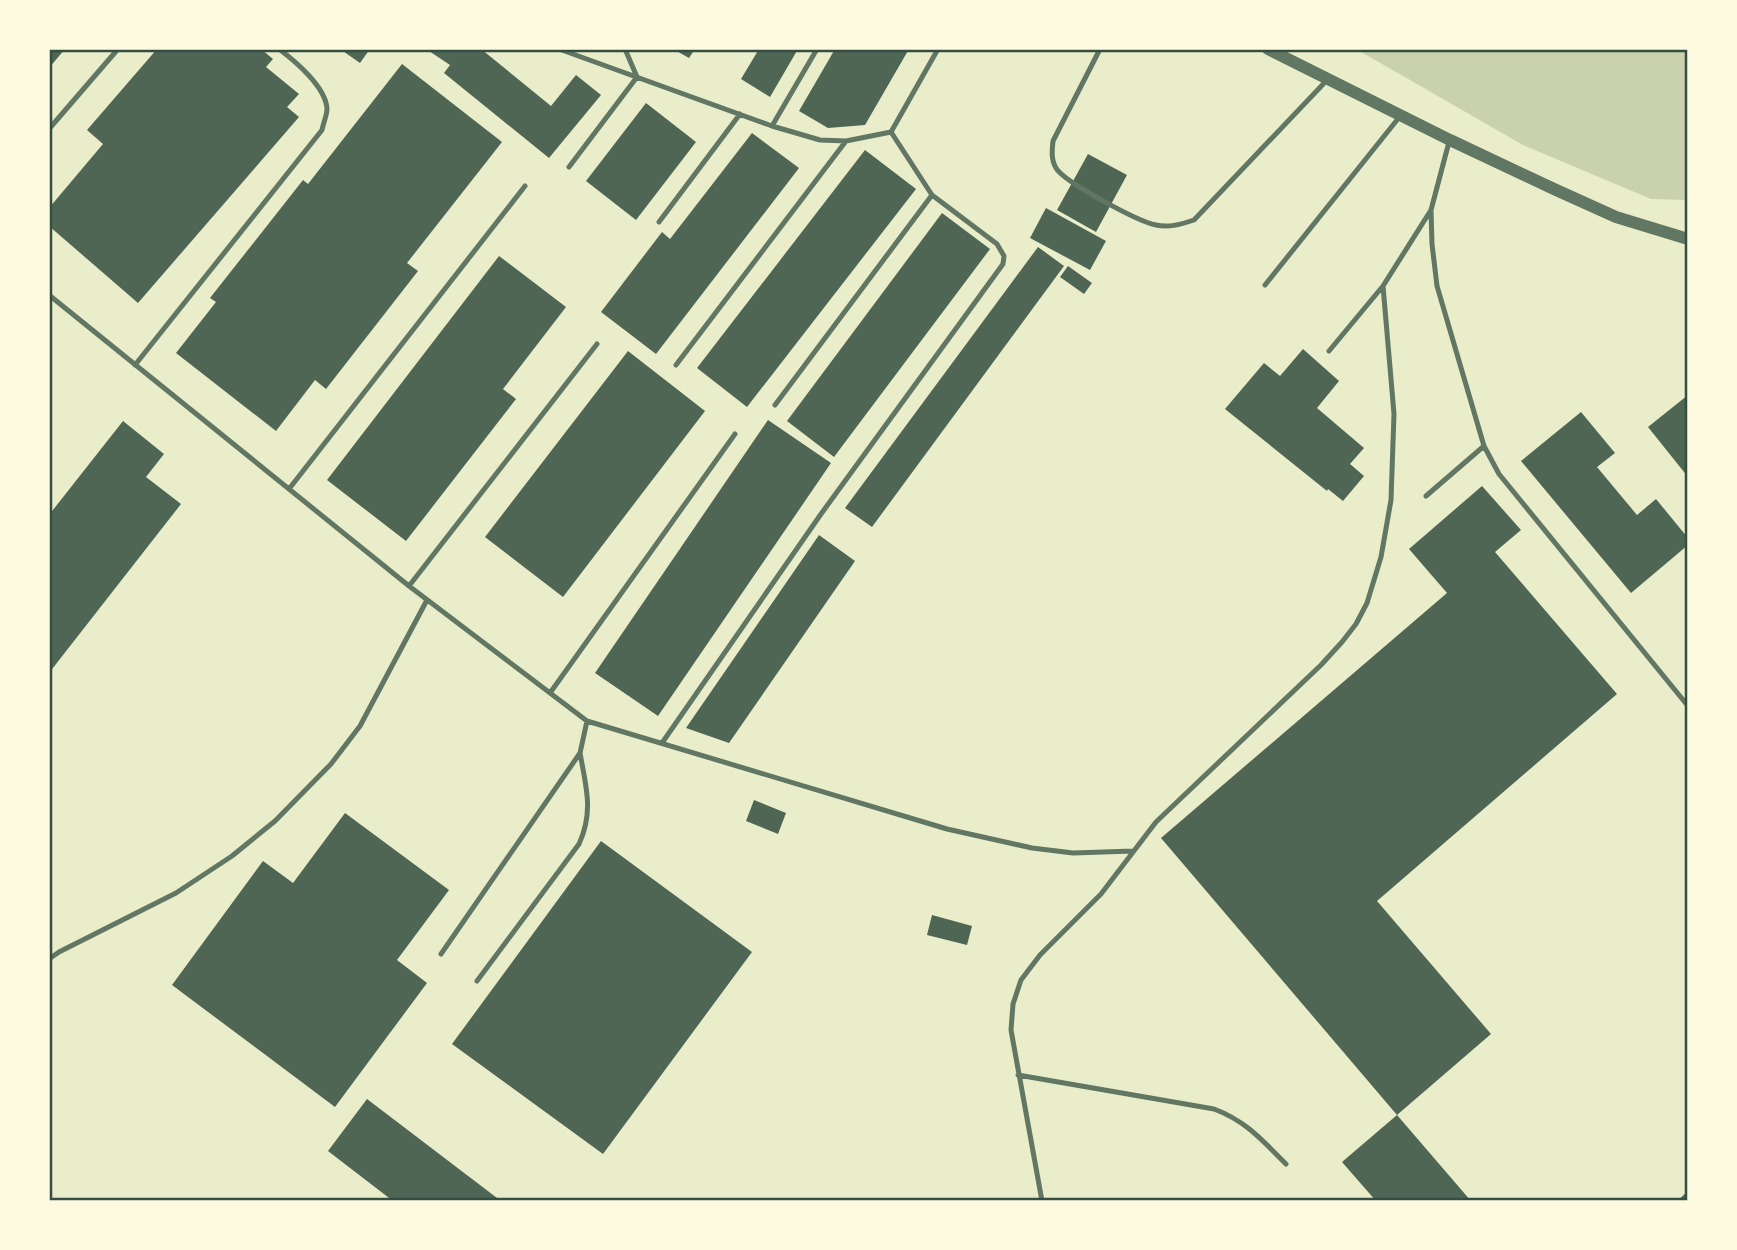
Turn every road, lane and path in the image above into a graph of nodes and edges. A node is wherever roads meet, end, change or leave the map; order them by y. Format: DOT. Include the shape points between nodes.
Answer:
graph roads {
  1 [pos="118,49"];
  2 [pos="279,49"];
  3 [pos="559,49"];
  4 [pos="625,49"];
  5 [pos="817,49"];
  6 [pos="938,49"];
  7 [pos="1100,49"];
  8 [pos="1268,49"];
  9 [pos="637,77"];
  10 [pos="1328,79"];
  11 [pos="740,114"];
  12 [pos="1401,115"];
  13 [pos="772,126"];
  14 [pos="49,129"];
  15 [pos="891,132"];
  16 [pos="1450,140"];
  17 [pos="846,141"];
  18 [pos="569,167"];
  19 [pos="526,186"];
  20 [pos="932,195"];
  21 [pos="1431,210"];
  22 [pos="659,222"];
  23 [pos="1688,239"];
  24 [pos="1265,285"];
  25 [pos="1383,286"];
  26 [pos="49,295"];
  27 [pos="597,344"];
  28 [pos="1329,351"];
  29 [pos="135,365"];
  30 [pos="676,365"];
  31 [pos="775,405"];
  32 [pos="735,434"];
  33 [pos="1484,446"];
  34 [pos="289,489"];
  35 [pos="1426,496"];
  36 [pos="410,586"];
  37 [pos="427,600"];
  38 [pos="551,693"];
  39 [pos="1688,706"];
  40 [pos="587,721"];
  41 [pos="662,743"];
  42 [pos="580,753"];
  43 [pos="1133,851"];
  44 [pos="441,954"];
  45 [pos="49,960"];
  46 [pos="477,981"];
  47 [pos="1018,1075"];
  48 [pos="1286,1164"];
  49 [pos="1042,1201"];
  1 -- 14 [label="lane"];
  2 -- 29 [label="lane" via="302,67 319,89 327,108 322,130"];
  3 -- 9 [label="lane"];
  4 -- 9 [label="lane"];
  5 -- 13 [label="lane"];
  6 -- 15 [label="lane"];
  7 -- 10 [label="lane" via="1053,141 1054,167 1064,178 1157,226 1194,220"];
  8 -- 10 [label="street"];
  9 -- 11 [label="lane"];
  9 -- 18 [label="lane"];
  10 -- 12 [label="street"];
  11 -- 13 [label="lane"];
  11 -- 22 [label="lane"];
  12 -- 16 [label="street"];
  12 -- 24 [label="lane"];
  13 -- 17 [label="lane" via="820,140"];
  15 -- 17 [label="lane"];
  15 -- 20 [label="lane"];
  16 -- 21 [label="lane"];
  16 -- 23 [label="street" via="1616,217"];
  17 -- 30 [label="lane"];
  19 -- 34 [label="lane"];
  20 -- 31 [label="lane"];
  20 -- 41 [label="lane" via="997,244 1003,264"];
  21 -- 25 [label="lane"];
  21 -- 33 [label="lane" via="1437,286"];
  25 -- 28 [label="lane"];
  25 -- 43 [label="lane" via="1394,414 1391,500 1367,603 1335,650 1156,822"];
  26 -- 29 [label="lane"];
  27 -- 36 [label="lane"];
  29 -- 34 [label="lane"];
  32 -- 38 [label="lane"];
  33 -- 35 [label="lane"];
  33 -- 39 [label="lane" via="1499,474"];
  34 -- 36 [label="lane"];
  36 -- 37 [label="lane"];
  37 -- 38 [label="lane"];
  37 -- 45 [label="lane" via="360,726 331,764 275,821 176,893"];
  38 -- 40 [label="lane"];
  40 -- 41 [label="lane"];
  40 -- 42 [label="lane"];
  41 -- 43 [label="lane" via="947,828 1032,848 1073,853"];
  42 -- 44 [label="lane"];
  42 -- 46 [label="lane" via="588,802 586,830"];
  43 -- 47 [label="lane" via="1101,894 1021,980 1011,1030"];
  47 -- 48 [label="lane" via="1214,1109 1246,1125"];
  47 -- 49 [label="lane"];
}
